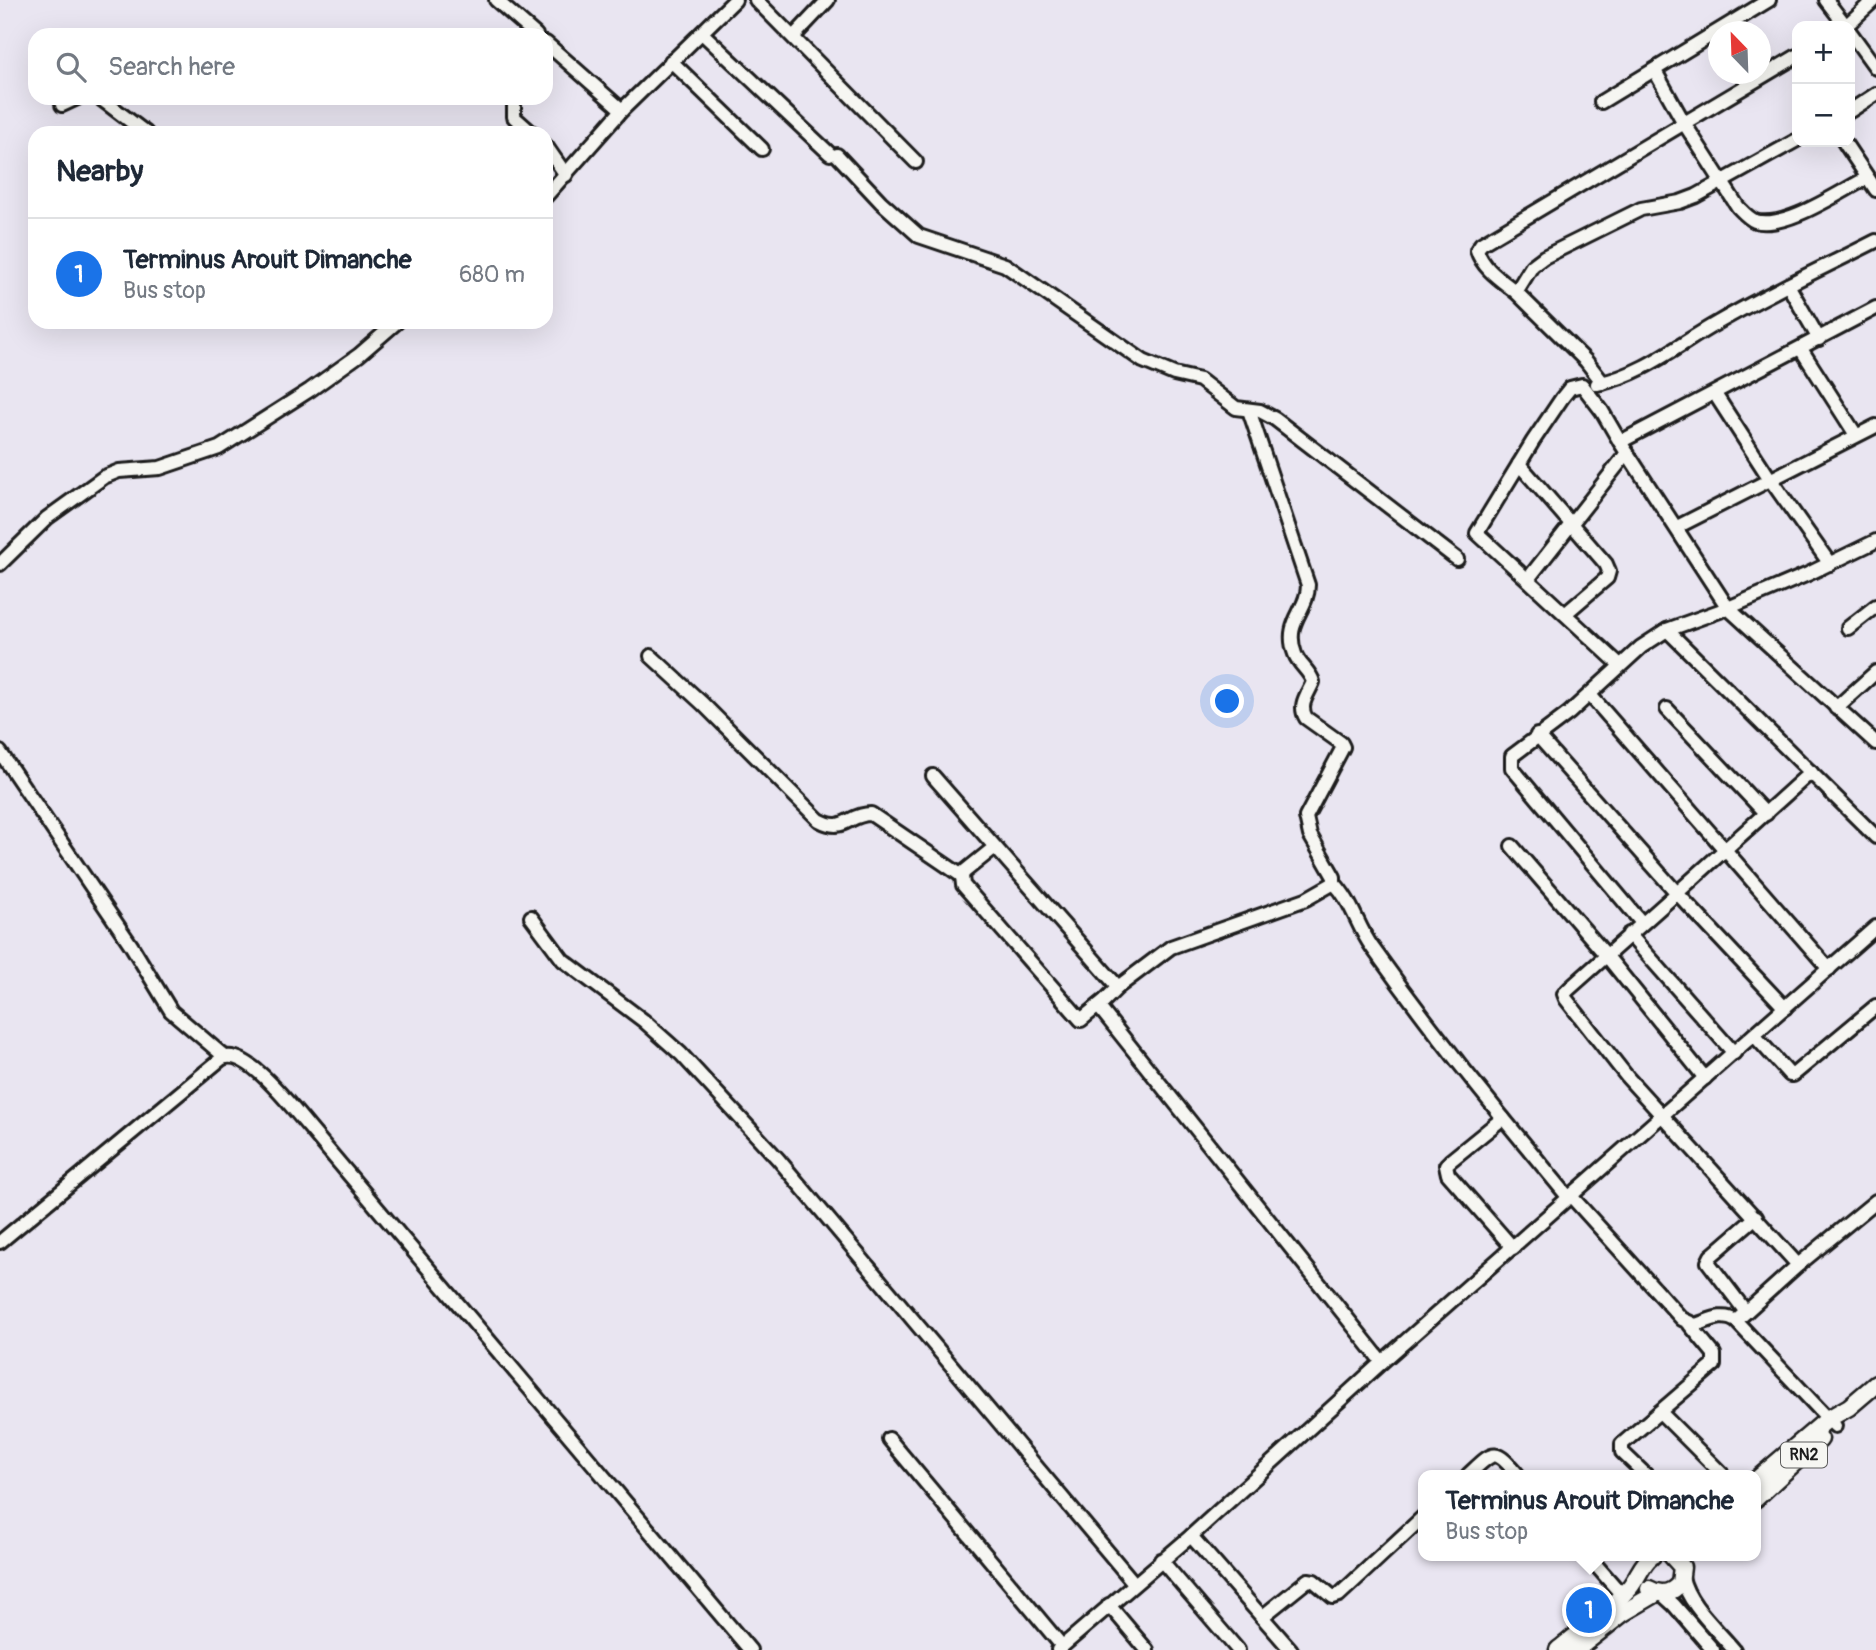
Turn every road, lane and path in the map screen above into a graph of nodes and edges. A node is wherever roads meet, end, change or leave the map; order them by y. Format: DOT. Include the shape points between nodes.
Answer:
graph roads {
  1 [pos="496,0"];
  2 [pos="715,0"];
  3 [pos="756,0"];
  4 [pos="828,0"];
  5 [pos="1769,0"];
  6 [pos="1826,0"];
  7 [pos="1874,0"];
  8 [pos="730,5"];
  9 [pos="1842,21"];
  10 [pos="1851,21"];
  11 [pos="529,28"];
  12 [pos="702,33"];
  13 [pos="794,36"];
  14 [pos="1855,39"];
  15 [pos="553,49"];
  16 [pos="671,61"];
  17 [pos="1792,64"];
  18 [pos="1876,68"];
  19 [pos="1655,71"];
  20 [pos="1876,94"];
  21 [pos="1601,102"];
  22 [pos="109,105"];
  23 [pos="514,105"];
  24 [pos="1855,108"];
  25 [pos="622,110"];
  26 [pos="1684,123"];
  27 [pos="137,126"];
  28 [pos="524,126"];
  29 [pos="1792,143"];
  30 [pos="1847,147"];
  31 [pos="762,149"];
  32 [pos="553,156"];
  33 [pos="916,162"];
  34 [pos="566,175"];
  35 [pos="1867,178"];
  36 [pos="1723,180"];
  37 [pos="553,189"];
  38 [pos="1876,190"];
  39 [pos="1876,241"];
  40 [pos="1788,285"];
  41 [pos="1516,292"];
  42 [pos="1876,308"];
  43 [pos="389,329"];
  44 [pos="1819,339"];
  45 [pos="1801,349"];
  46 [pos="1603,383"];
  47 [pos="1582,385"];
  48 [pos="1715,394"];
  49 [pos="1249,410"];
  50 [pos="1876,426"];
  51 [pos="1856,435"];
  52 [pos="1624,448"];
  53 [pos="1519,464"];
  54 [pos="1770,479"];
  55 [pos="1571,523"];
  56 [pos="1676,527"];
  57 [pos="1876,541"];
  58 [pos="1457,559"];
  59 [pos="0,564"];
  60 [pos="1830,564"];
  61 [pos="1528,579"];
  62 [pos="1876,606"];
  63 [pos="1728,608"];
  64 [pos="1565,614"];
  65 [pos="1848,628"];
  66 [pos="1667,630"];
  67 [pos="651,656"];
  68 [pos="1620,665"];
  69 [pos="1876,672"];
  70 [pos="1590,695"];
  71 [pos="1836,708"];
  72 [pos="1667,709"];
  73 [pos="1537,735"];
  74 [pos="1876,743"];
  75 [pos="0,752"];
  76 [pos="1811,772"];
  77 [pos="933,776"];
  78 [pos="1766,814"];
  79 [pos="1876,837"];
  80 [pos="1512,846"];
  81 [pos="995,847"];
  82 [pos="1725,851"];
  83 [pos="962,876"];
  84 [pos="1334,883"];
  85 [pos="1677,893"];
  86 [pos="531,917"];
  87 [pos="1642,923"];
  88 [pos="1876,928"];
  89 [pos="1629,934"];
  90 [pos="1606,956"];
  91 [pos="1829,969"];
  92 [pos="1118,987"];
  93 [pos="1098,1006"];
  94 [pos="1876,1006"];
  95 [pos="1784,1008"];
  96 [pos="1754,1035"];
  97 [pos="1734,1053"];
  98 [pos="225,1057"];
  99 [pos="1705,1078"];
  100 [pos="1663,1115"];
  101 [pos="1503,1118"];
  102 [pos="1570,1197"];
  103 [pos="1876,1201"];
  104 [pos="1756,1217"];
  105 [pos="0,1242"];
  106 [pos="1513,1248"];
  107 [pos="1798,1265"];
  108 [pos="1741,1317"];
  109 [pos="1690,1325"];
  110 [pos="1382,1362"];
  111 [pos="1876,1384"];
  112 [pos="1661,1412"];
  113 [pos="1832,1423"];
  114 [pos="889,1439"];
  115 [pos="1474,1470"];
  116 [pos="1514,1470"];
  117 [pos="1641,1470"];
  118 [pos="1718,1470"];
  119 [pos="1761,1476"];
  120 [pos="1761,1493"];
  121 [pos="1418,1522"];
  122 [pos="1191,1536"];
  123 [pos="1161,1560"];
  124 [pos="1592,1561"];
  125 [pos="1647,1561"];
  126 [pos="1682,1564"];
  127 [pos="1641,1571"];
  128 [pos="1134,1583"];
  129 [pos="1659,1594"];
  130 [pos="1622,1595"];
  131 [pos="1109,1605"];
  132 [pos="1262,1617"];
  133 [pos="1060,1648"];
  134 [pos="750,1650"];
  135 [pos="1147,1650"];
  136 [pos="1238,1650"];
  137 [pos="1291,1650"];
  138 [pos="1558,1650"];
  139 [pos="1576,1650"];
  140 [pos="1713,1650"];
  141 [pos="1734,1650"];
  1 -- 11 [label="street"];
  2 -- 8 [label="street"];
  3 -- 13 [label="street"];
  4 -- 13 [label="street"];
  5 -- 19 [label="street"];
  6 -- 9 [label="street"];
  7 -- 10 [label="street"];
  8 -- 12 [label="street"];
  12 -- 16 [label="street"];
  12 -- 49 [label="street" via="919,236 1005,265 1143,361 1200,380 1232,405"];
  13 -- 33 [label="street"];
  14 -- 18 [label="street"];
  15 -- 25 [label="street"];
  16 -- 25 [label="street"];
  16 -- 31 [label="street"];
  17 -- 26 [label="street"];
  19 -- 21 [label="street"];
  19 -- 26 [label="street"];
  20 -- 24 [label="street"];
  22 -- 27 [label="street"];
  23 -- 28 [label="street" via="514,117"];
  25 -- 34 [label="street"];
  26 -- 36 [label="street"];
  26 -- 41 [label="street" via="1480,244 1477,250 1482,261"];
  29 -- 36 [label="street"];
  30 -- 35 [label="street"];
  32 -- 34 [label="street"];
  34 -- 37 [label="street"];
  35 -- 36 [label="street" via="1793,216 1773,221 1747,217"];
  35 -- 38 [label="street"];
  36 -- 41 [label="street" via="1680,202 1640,209 1544,257 1532,266"];
  39 -- 40 [label="street"];
  40 -- 44 [label="street"];
  40 -- 46 [label="street" via="1638,370"];
  41 -- 46 [label="street"];
  42 -- 44 [label="street"];
  43 -- 59 [label="street" via="310,390 219,448 160,468 119,471 104,477 47,518"];
  44 -- 45 [label="street"];
  45 -- 48 [label="street"];
  45 -- 51 [label="street"];
  46 -- 47 [label="street"];
  47 -- 52 [label="street"];
  47 -- 53 [label="street" via="1570,388 1562,398"];
  48 -- 52 [label="street"];
  48 -- 54 [label="street"];
  49 -- 58 [label="street" via="1275,419"];
  49 -- 84 [label="street" via="1308,585 1292,627 1295,654 1313,682 1303,712 1343,747 1306,817"];
  50 -- 51 [label="street"];
  51 -- 54 [label="street"];
  52 -- 55 [label="street"];
  52 -- 56 [label="street"];
  53 -- 55 [label="street"];
  53 -- 61 [label="street" via="1477,533"];
  54 -- 56 [label="street"];
  54 -- 60 [label="street"];
  55 -- 61 [label="street"];
  55 -- 64 [label="street" via="1609,571 1607,578"];
  56 -- 63 [label="street"];
  57 -- 60 [label="street"];
  60 -- 63 [label="street"];
  61 -- 64 [label="street"];
  62 -- 65 [label="street"];
  63 -- 66 [label="street"];
  63 -- 71 [label="street"];
  64 -- 68 [label="street"];
  66 -- 68 [label="street"];
  66 -- 76 [label="street"];
  67 -- 83 [label="street" via="818,820 836,826 871,814"];
  68 -- 70 [label="street"];
  69 -- 71 [label="street"];
  70 -- 73 [label="street"];
  70 -- 82 [label="street"];
  71 -- 74 [label="street"];
  72 -- 78 [label="street"];
  73 -- 85 [label="street"];
  73 -- 87 [label="street" via="1512,756 1512,768"];
  75 -- 98 [label="street" via="171,1010"];
  76 -- 78 [label="street"];
  76 -- 79 [label="street"];
  77 -- 81 [label="street"];
  78 -- 82 [label="street"];
  80 -- 90 [label="street"];
  81 -- 83 [label="street"];
  81 -- 92 [label="street"];
  82 -- 85 [label="street"];
  82 -- 91 [label="street"];
  83 -- 93 [label="street" via="963,885 1081,1020"];
  84 -- 92 [label="street" via="1306,899 1171,947"];
  84 -- 101 [label="street" via="1346,896 1370,945 1424,1021"];
  85 -- 87 [label="street"];
  85 -- 95 [label="street"];
  86 -- 128 [label="street" via="563,960 681,1054 778,1159"];
  87 -- 89 [label="street"];
  88 -- 91 [label="street"];
  89 -- 90 [label="street"];
  89 -- 97 [label="street"];
  90 -- 99 [label="street"];
  90 -- 100 [label="street" via="1564,994 1603,1048"];
  91 -- 95 [label="street"];
  92 -- 93 [label="street"];
  93 -- 110 [label="street"];
  94 -- 96 [label="street" via="1793,1075"];
  95 -- 96 [label="street"];
  96 -- 97 [label="street"];
  97 -- 99 [label="street"];
  98 -- 105 [label="street"];
  98 -- 134 [label="street" via="245,1061 272,1086"];
  99 -- 100 [label="street"];
  100 -- 102 [label="street"];
  100 -- 104 [label="street"];
  101 -- 102 [label="street"];
  101 -- 106 [label="street" via="1446,1168"];
  102 -- 106 [label="street"];
  102 -- 109 [label="street"];
  103 -- 107 [label="street"];
  104 -- 107 [label="street"];
  104 -- 108 [label="street" via="1708,1262"];
  106 -- 110 [label="street"];
  107 -- 108 [label="street"];
  108 -- 109 [label="street"];
  108 -- 113 [label="street"];
  109 -- 112 [label="street" via="1714,1354 1714,1365"];
  110 -- 122 [label="street"];
  111 -- 113 [label="main road, RN2"];
  112 -- 117 [label="street" via="1621,1446"];
  112 -- 118 [label="street"];
  113 -- 119 [label="main road, RN2"];
  113 -- 120 [label="main road, RN2"];
  114 -- 133 [label="street"];
  115 -- 116 [label="street" via="1497,1455"];
  121 -- 132 [label="street" via="1336,1597 1308,1580"];
  122 -- 123 [label="street"];
  122 -- 132 [label="street"];
  123 -- 128 [label="street"];
  123 -- 136 [label="street"];
  124 -- 130 [label="street"];
  125 -- 127 [label="main road"];
  126 -- 129 [label="main road" via="1673,1591"];
  126 -- 141 [label="street" via="1684,1586"];
  127 -- 129 [label="main road" via="1645,1585"];
  127 -- 130 [label="main road"];
  128 -- 131 [label="street"];
  129 -- 139 [label="main road" via="1623,1613"];
  129 -- 140 [label="street"];
  130 -- 138 [label="main road"];
  131 -- 133 [label="street"];
  131 -- 135 [label="street"];
  132 -- 137 [label="street"];
}
